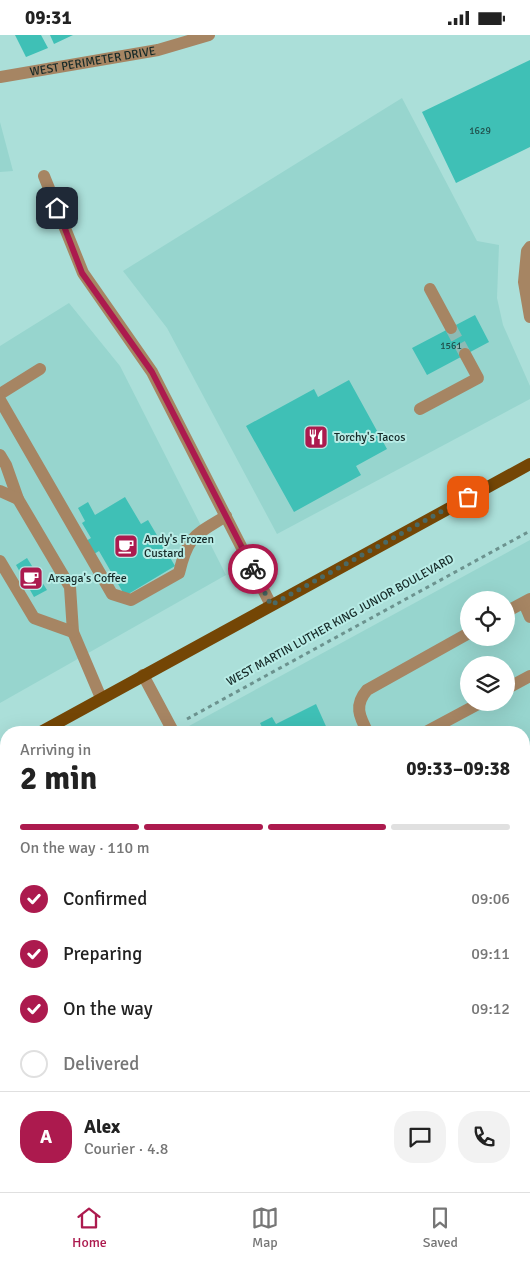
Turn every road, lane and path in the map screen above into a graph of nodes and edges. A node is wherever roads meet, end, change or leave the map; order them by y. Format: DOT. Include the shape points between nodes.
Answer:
graph roads {
  1 [pos="209,35"];
  2 [pos="1,74"];
  3 [pos="44,176"];
  4 [pos="528,249"];
  5 [pos="430,289"];
  6 [pos="530,317"];
  7 [pos="451,328"];
  8 [pos="465,354"];
  9 [pos="40,369"];
  10 [pos="0,393"];
  11 [pos="0,400"];
  12 [pos="420,409"];
  13 [pos="0,455"];
  14 [pos="530,464"];
  15 [pos="0,491"];
  16 [pos="18,499"];
  17 [pos="226,516"];
  18 [pos="530,531"];
  19 [pos="0,561"];
  20 [pos="527,601"];
  21 [pos="271,605"];
  22 [pos="515,607"];
  23 [pos="530,617"];
  24 [pos="73,632"];
  25 [pos="460,638"];
  26 [pos="143,675"];
  27 [pos="530,676"];
  28 [pos="515,684"];
  29 [pos="101,699"];
  30 [pos="465,711"];
  31 [pos="52,726"];
  32 [pos="171,726"];
  33 [pos="180,726"];
  34 [pos="365,726"];
  35 [pos="437,726"];
  1 -- 2 [label="street, WEST PERIMETER DRIVE" via="158,50"];
  3 -- 17 [label="street" via="82,273 148,366"];
  4 -- 6 [label="street" via="524,282"];
  5 -- 7 [label="street"];
  8 -- 12 [label="street" via="478,378"];
  9 -- 10 [label="street"];
  11 -- 17 [label="street" via="112,594 131,600 179,573 184,551 193,536"];
  13 -- 16 [label="street"];
  14 -- 21 [label="main road"];
  15 -- 16 [label="street"];
  16 -- 24 [label="street" via="70,587"];
  17 -- 21 [label="street"];
  18 -- 33 [label="path, WEST MARTIN LUTHER KING JUNIOR BOULEVARD"];
  19 -- 24 [label="street" via="34,618"];
  20 -- 22 [label="street"];
  20 -- 23 [label="street"];
  21 -- 26 [label="main road"];
  24 -- 29 [label="street"];
  25 -- 34 [label="street" via="367,690 358,706"];
  26 -- 29 [label="main road"];
  26 -- 32 [label="street"];
  27 -- 28 [label="street"];
  29 -- 31 [label="main road"];
  30 -- 35 [label="street"];
}
